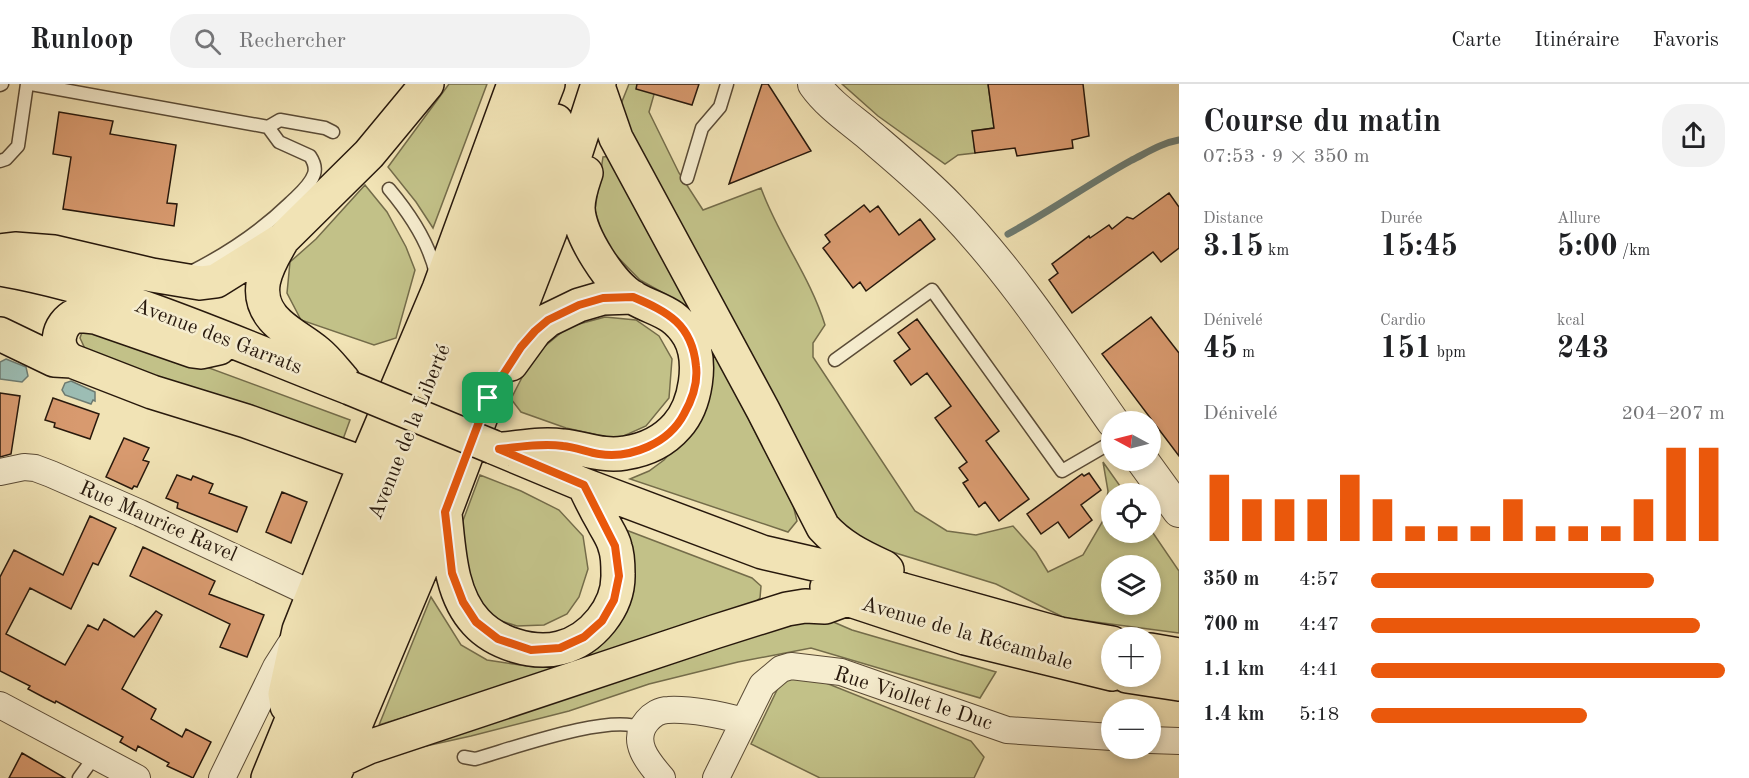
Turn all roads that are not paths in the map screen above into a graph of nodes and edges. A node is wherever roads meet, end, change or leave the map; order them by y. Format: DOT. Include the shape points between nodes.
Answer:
graph roads {
  1 [pos="29,84"];
  2 [pos="427,84"];
  3 [pos="514,84"];
  4 [pos="548,84"];
  5 [pos="727,84"];
  6 [pos="813,84"];
  7 [pos="598,89"];
  8 [pos="268,127"];
  9 [pos="333,132"];
  10 [pos="0,161"];
  11 [pos="687,178"];
  12 [pos="389,189"];
  13 [pos="283,239"];
  14 [pos="0,251"];
  15 [pos="0,269"];
  16 [pos="174,278"];
  17 [pos="439,289"];
  18 [pos="633,297"];
  19 [pos="0,334"];
  20 [pos="235,344"];
  21 [pos="835,360"];
  22 [pos="72,361"];
  23 [pos="350,388"];
  24 [pos="488,398"];
  25 [pos="1105,411"];
  26 [pos="430,421"];
  27 [pos="496,448"];
  28 [pos="1101,448"];
  29 [pos="364,464"];
  30 [pos="1150,471"];
  31 [pos="0,472"];
  32 [pos="584,485"];
  33 [pos="1179,511"];
  34 [pos="445,512"];
  35 [pos="762,552"];
  36 [pos="903,590"];
  37 [pos="312,594"];
  38 [pos="847,599"];
  39 [pos="299,630"];
  40 [pos="1101,641"];
  41 [pos="1161,652"];
  42 [pos="1179,655"];
  43 [pos="1101,671"];
  44 [pos="1161,681"];
  45 [pos="1179,684"];
  46 [pos="0,705"];
  47 [pos="743,721"];
  48 [pos="290,724"];
  49 [pos="641,728"];
  50 [pos="1101,736"];
  51 [pos="1161,740"];
  52 [pos="1179,741"];
  53 [pos="95,756"];
  54 [pos="464,757"];
  55 [pos="338,769"];
  56 [pos="79,778"];
  57 [pos="137,778"];
  58 [pos="222,778"];
  59 [pos="268,778"];
  60 [pos="299,778"];
  61 [pos="662,778"];
  62 [pos="716,778"];
  1 -- 8 [label="lane"];
  1 -- 10 [label="lane" via="18,146"];
  2 -- 13 [label="main road" via="369,154"];
  3 -- 17 [label="main road"];
  4 -- 48 [label="main road, Avenue de la Liberté"];
  5 -- 11 [label="lane" via="720,107 702,128"];
  6 -- 25 [label="street" via="978,237"];
  7 -- 18 [label="main road" via="578,210 593,252"];
  7 -- 24 [label="main road"];
  7 -- 36 [label="main road" via="616,138 823,527 853,552 884,567"];
  7 -- 60 [label="main road, Avenue de la Liberté" via="557,117 460,393"];
  8 -- 9 [label="lane" via="280,120"];
  8 -- 16 [label="lane" via="279,142 310,156 315,167 313,178 265,227 207,264"];
  12 -- 17 [label="lane" via="431,253"];
  13 -- 16 [label="main road" via="216,282"];
  13 -- 23 [label="main road" via="265,269 262,284 268,310 279,324 319,354"];
  14 -- 16 [label="main road" via="54,252"];
  15 -- 20 [label="main road, Avenue des Garrats" via="122,300"];
  17 -- 29 [label="main road"];
  18 -- 24 [label="main road" via="603,298 548,320 521,347"];
  18 -- 27 [label="main road" via="678,322 695,352 693,392 678,425 661,440 624,454 600,454 564,446"];
  19 -- 22 [label="main road" via="54,360"];
  20 -- 22 [label="main road" via="193,351 95,317 76,315 64,323 59,339 63,354"];
  20 -- 23 [label="main road, Avenue des Garrats"];
  21 -- 28 [label="lane" via="932,290 1062,471"];
  22 -- 29 [label="main road"];
  23 -- 26 [label="main road, Avenue des Garrats, bridge"];
  24 -- 34 [label="main road"];
  26 -- 27 [label="main road, Avenue de la Récambale, bridge"];
  27 -- 32 [label="main road, Avenue de la Récambale"];
  29 -- 37 [label="main road"];
  30 -- 33 [label="street"];
  31 -- 37 [label="street, Rue Maurice Ravel" via="24,467 51,474"];
  32 -- 34 [label="main road" via="615,546 619,576 614,600 602,621 584,637 560,648 531,650 498,639 476,622 452,573"];
  32 -- 35 [label="main road, Avenue de la Récambale"];
  34 -- 55 [label="main road"];
  35 -- 36 [label="main road, Avenue de la Récambale"];
  35 -- 38 [label="main road, Avenue de la Récambale"];
  36 -- 40 [label="main road, Avenue de la Récambale" via="1060,634"];
  37 -- 39 [label="main road"];
  38 -- 43 [label="main road, Avenue de la Récambale" via="965,638"];
  38 -- 55 [label="main road" via="825,607 787,609 369,747"];
  39 -- 48 [label="main road" via="285,694"];
  39 -- 58 [label="street" via="276,667"];
  41 -- 42 [label="main road"];
  44 -- 45 [label="main road"];
  46 -- 53 [label="street"];
  47 -- 49 [label="street" via="720,714 666,710 651,716"];
  47 -- 50 [label="street, Rue Viollet le Duc" via="762,685 791,666 841,672 1007,730"];
  47 -- 62 [label="street, Rue Viollet le Duc"];
  48 -- 59 [label="main road, Avenue de la Liberté"];
  49 -- 54 [label="lane" via="621,724 596,726 475,759"];
  49 -- 61 [label="street" via="646,759"];
  51 -- 52 [label="street"];
  53 -- 56 [label="lane"];
  53 -- 57 [label="street"];
}
